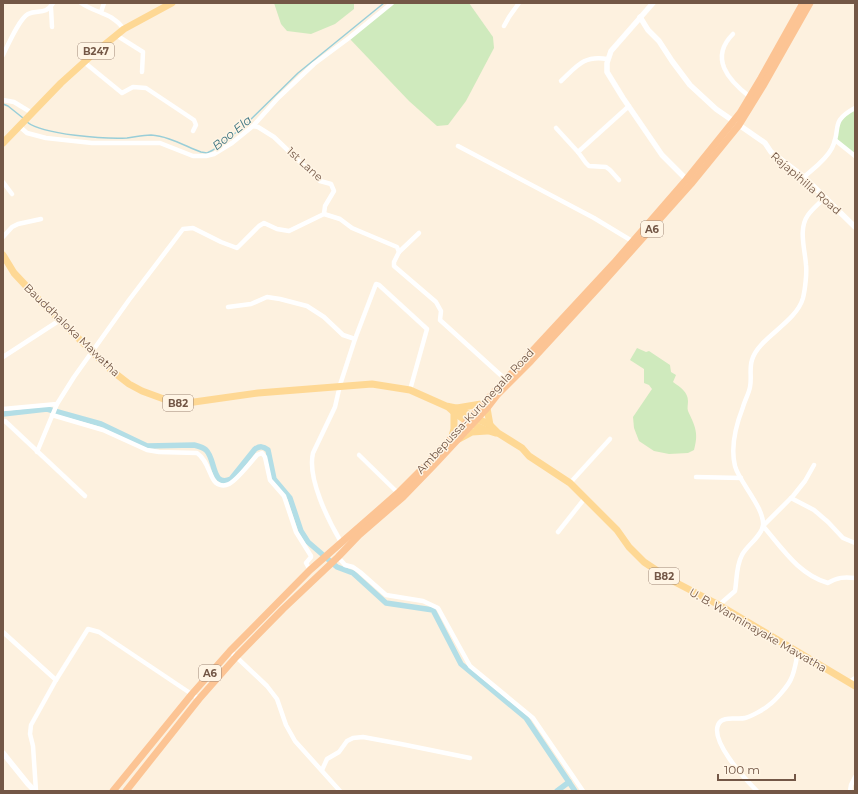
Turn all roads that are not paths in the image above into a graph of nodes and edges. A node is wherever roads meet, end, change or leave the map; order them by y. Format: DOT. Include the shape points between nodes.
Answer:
graph roads {
  1 [pos="53,3"];
  2 [pos="81,3"];
  3 [pos="104,3"];
  4 [pos="172,3"];
  5 [pos="392,3"];
  6 [pos="519,3"];
  7 [pos="652,3"];
  8 [pos="803,3"];
  9 [pos="810,3"];
  10 [pos="51,8"];
  11 [pos="101,12"];
  12 [pos="640,17"];
  13 [pos="52,26"];
  14 [pos="504,26"];
  15 [pos="124,29"];
  16 [pos="734,34"];
  17 [pos="116,35"];
  18 [pos="3,55"];
  19 [pos="608,58"];
  20 [pos="84,62"];
  21 [pos="142,72"];
  22 [pos="561,81"];
  23 [pos="750,97"];
  24 [pos="3,100"];
  25 [pos="629,106"];
  26 [pos="855,108"];
  27 [pos="32,113"];
  28 [pos="736,123"];
  29 [pos="20,125"];
  30 [pos="252,126"];
  31 [pos="556,128"];
  32 [pos="193,131"];
  33 [pos="835,140"];
  34 [pos="3,143"];
  35 [pos="458,146"];
  36 [pos="578,152"];
  37 [pos="855,156"];
  38 [pos="804,178"];
  39 [pos="619,180"];
  40 [pos="3,182"];
  41 [pos="689,182"];
  42 [pos="12,194"];
  43 [pos="825,197"];
  44 [pos="324,214"];
  45 [pos="41,219"];
  46 [pos="855,226"];
  47 [pos="419,233"];
  48 [pos="3,237"];
  49 [pos="632,241"];
  50 [pos="399,252"];
  51 [pos="3,255"];
  52 [pos="228,307"];
  53 [pos="60,320"];
  54 [pos="355,339"];
  55 [pos="93,352"];
  56 [pos="3,357"];
  57 [pos="505,379"];
  58 [pos="340,386"];
  59 [pos="410,390"];
  60 [pos="57,404"];
  61 [pos="484,406"];
  62 [pos="3,409"];
  63 [pos="455,410"];
  64 [pos="52,415"];
  65 [pos="471,419"];
  66 [pos="3,421"];
  67 [pos="488,428"];
  68 [pos="455,438"];
  69 [pos="610,439"];
  70 [pos="37,452"];
  71 [pos="359,455"];
  72 [pos="814,465"];
  73 [pos="696,477"];
  74 [pos="742,478"];
  75 [pos="570,483"];
  76 [pos="398,493"];
  77 [pos="84,496"];
  78 [pos="585,498"];
  79 [pos="791,498"];
  80 [pos="763,526"];
  81 [pos="558,532"];
  82 [pos="341,542"];
  83 [pos="855,543"];
  84 [pos="338,557"];
  85 [pos="310,570"];
  86 [pos="855,578"];
  87 [pos="719,606"];
  88 [pos="3,632"];
  89 [pos="230,651"];
  90 [pos="798,652"];
  91 [pos="236,657"];
  92 [pos="56,680"];
  93 [pos="853,682"];
  94 [pos="192,694"];
  95 [pos="199,699"];
  96 [pos="3,753"];
  97 [pos="470,758"];
  98 [pos="322,770"];
  99 [pos="855,777"];
  100 [pos="35,791"];
  101 [pos="113,791"];
  102 [pos="126,791"];
  103 [pos="340,791"];
  104 [pos="583,791"];
  105 [pos="757,791"];
  106 [pos="850,791"];
  1 -- 10 [label="street"];
  2 -- 11 [label="street"];
  3 -- 11 [label="street"];
  4 -- 15 [label="main road, B247"];
  5 -- 30 [label="street" via="314,64"];
  6 -- 14 [label="street"];
  7 -- 12 [label="street"];
  8 -- 23 [label="highway, Ambepussa-Kurunegala Road / A6"];
  9 -- 28 [label="highway, Ambepussa-Kurunegala Road / A6" via="763,86"];
  10 -- 13 [label="street"];
  10 -- 18 [label="street" via="29,14 22,20"];
  11 -- 15 [label="street" via="114,18"];
  12 -- 19 [label="street"];
  12 -- 28 [label="street, Rajapihilla Road" via="690,85"];
  15 -- 17 [label="main road, B247"];
  16 -- 23 [label="street" via="726,41 721,58 736,86"];
  17 -- 20 [label="main road, B247"];
  17 -- 21 [label="street" via="142,52"];
  19 -- 22 [label="street" via="596,57 583,61"];
  19 -- 25 [label="street" via="607,72"];
  20 -- 27 [label="main road, B247"];
  20 -- 32 [label="street" via="122,93 133,87 146,88 194,120 196,125"];
  23 -- 28 [label="highway, Ambepussa-Kurunegala Road / A6"];
  24 -- 27 [label="street" via="14,102"];
  25 -- 36 [label="street"];
  25 -- 41 [label="street" via="662,155"];
  26 -- 33 [label="street" via="839,120"];
  27 -- 29 [label="main road, B247"];
  28 -- 38 [label="street, Rajapihilla Road" via="765,143 771,152"];
  28 -- 41 [label="highway, Ambepussa-Kurunegala Road / A6"];
  29 -- 30 [label="street" via="27,133 46,138 99,144 160,143 193,156 214,154"];
  29 -- 34 [label="main road, B247"];
  30 -- 44 [label="street, 1st Lane" via="274,137 320,181 330,184 334,191 325,206"];
  31 -- 36 [label="street"];
  33 -- 37 [label="street"];
  33 -- 38 [label="street" via="831,149"];
  35 -- 49 [label="street"];
  36 -- 39 [label="street" via="589,166 606,168"];
  38 -- 43 [label="street, Rajapihilla Road"];
  40 -- 42 [label="street"];
  41 -- 49 [label="highway, Ambepussa-Kurunegala Road / A6"];
  41 -- 61 [label="highway, Ambepussa-Kurunegala Road / A6" via="600,286 531,361"];
  43 -- 46 [label="street, Rajapihilla Road"];
  43 -- 74 [label="street" via="808,215 804,225 806,267 803,298 798,309 755,350 751,362 750,388 735,431 735,466"];
  44 -- 50 [label="street" via="340,219 352,228 397,247"];
  44 -- 55 [label="street" via="289,231 264,223 237,248 193,228 183,229"];
  45 -- 48 [label="street" via="18,224"];
  47 -- 50 [label="street"];
  49 -- 57 [label="highway, Ambepussa-Kurunegala Road / A6"];
  50 -- 57 [label="street" via="394,266 436,302 441,312 440,320"];
  51 -- 53 [label="main road, Bauddhaloka Mawatha / B82" via="14,273"];
  52 -- 54 [label="street" via="251,304 267,297 280,299 307,306 324,317 343,335"];
  53 -- 55 [label="main road, Bauddhaloka Mawatha / B82"];
  53 -- 56 [label="street"];
  54 -- 58 [label="street"];
  54 -- 59 [label="street" via="376,284 379,285 427,329"];
  55 -- 58 [label="main road, Bauddhaloka Mawatha / B82" via="129,384 172,402 186,403 258,393"];
  55 -- 60 [label="street"];
  57 -- 61 [label="highway, Ambepussa-Kurunegala Road / A6"];
  58 -- 59 [label="main road, Bauddhaloka Mawatha / B82" via="372,384"];
  58 -- 82 [label="street" via="336,407 311,460 320,498"];
  59 -- 63 [label="main road, Bauddhaloka Mawatha / B82"];
  60 -- 62 [label="street"];
  60 -- 64 [label="street"];
  61 -- 63 [label="main road"];
  61 -- 65 [label="highway, Ambepussa-Kurunegala Road / A6"];
  61 -- 67 [label="main road"];
  63 -- 65 [label="main road, Bauddhaloka Mawatha / B82"];
  63 -- 68 [label="main road"];
  64 -- 70 [label="street"];
  64 -- 85 [label="street" via="103,430 147,450 197,453 204,459 215,482 221,486 232,482 257,455 262,453 270,480 284,496 296,532 311,556 306,563"];
  65 -- 67 [label="main road, U. B. Wanninayake Mawatha / B82"];
  65 -- 68 [label="highway, Ambepussa-Kurunegala Road / A6"];
  66 -- 70 [label="street"];
  67 -- 68 [label="main road"];
  67 -- 75 [label="main road, U. B. Wanninayake Mawatha / B82" via="522,448"];
  68 -- 76 [label="highway, Ambepussa-Kurunegala Road / A6"];
  68 -- 84 [label="highway, Ambepussa-Kurunegala Road / A6" via="403,497"];
  69 -- 75 [label="street"];
  70 -- 77 [label="street"];
  71 -- 76 [label="street"];
  72 -- 79 [label="street"];
  73 -- 74 [label="street"];
  74 -- 80 [label="street" via="760,513"];
  75 -- 78 [label="main road, U. B. Wanninayake Mawatha / B82"];
  76 -- 82 [label="highway, Ambepussa-Kurunegala Road / A6"];
  78 -- 81 [label="street"];
  78 -- 87 [label="main road, U. B. Wanninayake Mawatha / B82" via="644,562"];
  79 -- 80 [label="street"];
  79 -- 83 [label="street" via="814,510 843,538"];
  80 -- 86 [label="street" via="792,560 818,580 828,583 844,577"];
  80 -- 87 [label="street" via="741,556 735,591"];
  82 -- 85 [label="highway, Ambepussa-Kurunegala Road / A6"];
  84 -- 91 [label="highway, Ambepussa-Kurunegala Road / A6"];
  84 -- 104 [label="street" via="386,595 422,601 438,608 470,666 533,718"];
  85 -- 89 [label="highway, Ambepussa-Kurunegala Road / A6"];
  87 -- 90 [label="main road, U. B. Wanninayake Mawatha / B82"];
  88 -- 92 [label="street"];
  89 -- 91 [label="street"];
  89 -- 94 [label="highway, Ambepussa-Kurunegala Road / A6"];
  90 -- 93 [label="main road, U. B. Wanninayake Mawatha / B82"];
  90 -- 105 [label="street" via="791,680 769,706 746,718 726,719 719,725 718,740 721,746"];
  91 -- 95 [label="highway, Ambepussa-Kurunegala Road / A6"];
  91 -- 98 [label="street" via="277,699 286,726 295,742"];
  92 -- 94 [label="street" via="88,629 99,632"];
  92 -- 100 [label="street" via="30,725"];
  94 -- 95 [label="street"];
  94 -- 101 [label="highway, Ambepussa-Kurunegala Road / A6"];
  95 -- 102 [label="highway, Ambepussa-Kurunegala Road / A6"];
  96 -- 100 [label="street"];
  97 -- 98 [label="street" via="401,744 353,738 347,741 339,752 326,759"];
  98 -- 103 [label="street"];
  99 -- 106 [label="street"];
}
